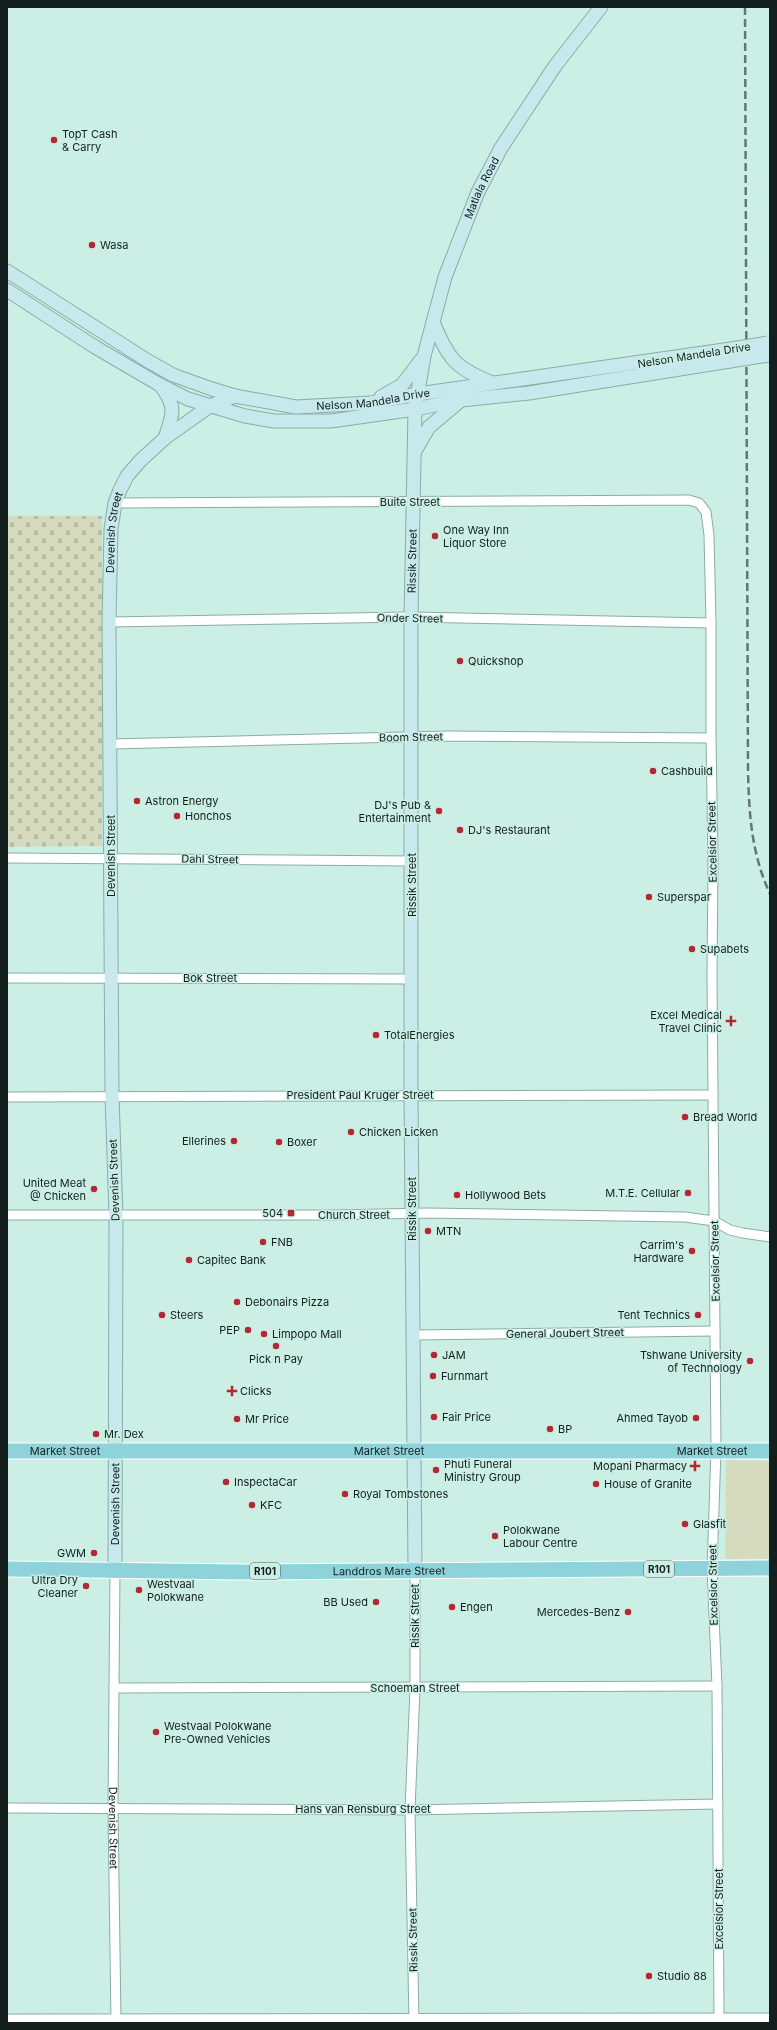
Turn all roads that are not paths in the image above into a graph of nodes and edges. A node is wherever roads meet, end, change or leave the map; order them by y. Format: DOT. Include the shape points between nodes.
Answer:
graph roads {
  1 [pos="601,7"];
  2 [pos="7,271"];
  3 [pos="7,290"];
  4 [pos="433,320"];
  5 [pos="769,349"];
  6 [pos="731,355"];
  7 [pos="424,356"];
  8 [pos="494,384"];
  9 [pos="160,385"];
  10 [pos="418,394"];
  11 [pos="234,396"];
  12 [pos="461,400"];
  13 [pos="370,403"];
  14 [pos="210,406"];
  15 [pos="415,409"];
  16 [pos="165,438"];
  17 [pos="413,455"];
  18 [pos="413,502"];
  19 [pos="115,503"];
  20 [pos="702,506"];
  21 [pos="411,617"];
  22 [pos="109,622"];
  23 [pos="711,623"];
  24 [pos="412,737"];
  25 [pos="711,738"];
  26 [pos="111,744"];
  27 [pos="7,858"];
  28 [pos="110,858"];
  29 [pos="412,861"];
  30 [pos="7,978"];
  31 [pos="112,978"];
  32 [pos="412,979"];
  33 [pos="412,1094"];
  34 [pos="713,1095"];
  35 [pos="7,1096"];
  36 [pos="112,1096"];
  37 [pos="412,1214"];
  38 [pos="7,1215"];
  39 [pos="116,1215"];
  40 [pos="714,1221"];
  41 [pos="770,1237"];
  42 [pos="715,1331"];
  43 [pos="414,1335"];
  44 [pos="716,1450"];
  45 [pos="7,1451"];
  46 [pos="413,1451"];
  47 [pos="770,1451"];
  48 [pos="116,1452"];
  49 [pos="770,1568"];
  50 [pos="7,1569"];
  51 [pos="712,1569"];
  52 [pos="115,1570"];
  53 [pos="415,1570"];
  54 [pos="717,1686"];
  55 [pos="114,1688"];
  56 [pos="415,1688"];
  57 [pos="718,1804"];
  58 [pos="113,1807"];
  59 [pos="7,1808"];
  60 [pos="410,1810"];
  61 [pos="719,2018"];
  62 [pos="770,2018"];
  63 [pos="7,2019"];
  64 [pos="414,2020"];
  65 [pos="116,2021"];
  1 -- 4 [label="main road, Matlala Road" via="555,66 501,148 478,192 444,277"];
  2 -- 11 [label="main road, Nelson Mandela Drive" via="166,371"];
  3 -- 9 [label="main road, Nelson Mandela Drive"];
  4 -- 7 [label="main road, Matlala Road"];
  4 -- 8 [label="main road" via="443,344 457,364 465,371"];
  5 -- 6 [label="main road, Nelson Mandela Drive, bridge"];
  6 -- 8 [label="main road, Nelson Mandela Drive"];
  6 -- 12 [label="main road, Nelson Mandela Drive" via="529,393"];
  7 -- 10 [label="main road, Matlala Road"];
  7 -- 13 [label="main road" via="402,385"];
  8 -- 10 [label="main road, Nelson Mandela Drive"];
  9 -- 14 [label="main road, Nelson Mandela Drive" via="188,399"];
  9 -- 16 [label="main road" via="170,399 173,409"];
  10 -- 13 [label="main road, Nelson Mandela Drive"];
  10 -- 15 [label="main road, Rissik Street"];
  11 -- 13 [label="main road, Nelson Mandela Drive" via="296,407"];
  11 -- 14 [label="main road, Devenish Street"];
  12 -- 15 [label="main road, Nelson Mandela Drive"];
  12 -- 17 [label="main road" via="429,427"];
  14 -- 15 [label="main road, Nelson Mandela Drive" via="259,419 289,422 331,422"];
  14 -- 16 [label="main road, Devenish Street"];
  15 -- 17 [label="main road, Rissik Street"];
  16 -- 19 [label="main road, Devenish Street" via="127,476"];
  17 -- 18 [label="main road, Rissik Street"];
  18 -- 19 [label="street, Buite Street"];
  18 -- 20 [label="street, Buite Street" via="689,500"];
  18 -- 21 [label="main road, Rissik Street"];
  19 -- 22 [label="main road, Devenish Street" via="109,549"];
  20 -- 23 [label="street, Excelsior Street" via="708,520"];
  21 -- 22 [label="street, Onder Street"];
  21 -- 23 [label="street, Onder Street"];
  21 -- 24 [label="main road, Rissik Street"];
  22 -- 26 [label="main road, Devenish Street"];
  23 -- 25 [label="street, Excelsior Street"];
  24 -- 25 [label="street, Boom Street"];
  24 -- 26 [label="street, Boom Street"];
  24 -- 29 [label="main road, Rissik Street"];
  25 -- 34 [label="street, Excelsior Street"];
  26 -- 28 [label="main road, Devenish Street"];
  27 -- 28 [label="street, Dahl Street"];
  28 -- 29 [label="street, Dahl Street"];
  28 -- 31 [label="main road, Devenish Street"];
  29 -- 32 [label="main road, Rissik Street"];
  30 -- 31 [label="street, Bok Street"];
  31 -- 32 [label="street, Bok Street"];
  31 -- 36 [label="main road, Devenish Street"];
  32 -- 33 [label="main road, Rissik Street"];
  33 -- 34 [label="street, President Paul Kruger Street"];
  33 -- 36 [label="street, President Paul Kruger Street"];
  33 -- 37 [label="main road, Rissik Street"];
  34 -- 40 [label="street, Excelsior Street"];
  35 -- 36 [label="street, President Paul Kruger Street"];
  36 -- 39 [label="main road, Devenish Street"];
  37 -- 39 [label="street, Church Street"];
  37 -- 40 [label="street, Church Street" via="685,1217"];
  37 -- 43 [label="main road, Rissik Street"];
  38 -- 39 [label="street, Church Street"];
  39 -- 48 [label="main road, Devenish Street"];
  40 -- 41 [label="street, Church Street" via="730,1230"];
  40 -- 42 [label="street, Excelsior Street"];
  42 -- 43 [label="street, General Joubert Street"];
  42 -- 44 [label="street, Excelsior Street"];
  43 -- 46 [label="main road, Rissik Street"];
  44 -- 46 [label="main road, Market Street"];
  44 -- 47 [label="main road, Market Street"];
  44 -- 51 [label="street, Excelsior Street"];
  45 -- 48 [label="main road, Market Street"];
  46 -- 48 [label="main road, Market Street"];
  46 -- 53 [label="main road, Rissik Street"];
  48 -- 52 [label="main road, Devenish Street"];
  49 -- 51 [label="main road, Landdros Mare Street / R101"];
  50 -- 52 [label="main road, Landdros Mare Street / R101"];
  51 -- 53 [label="main road, Landdros Mare Street / R101"];
  51 -- 54 [label="street, Excelsior Street"];
  52 -- 53 [label="main road, Landdros Mare Street / R101"];
  52 -- 55 [label="street, Devenish Street"];
  53 -- 56 [label="street, Rissik Street"];
  54 -- 56 [label="street, Schoeman Street"];
  54 -- 57 [label="street, Excelsior Street"];
  55 -- 56 [label="street, Schoeman Street"];
  55 -- 58 [label="street, Devenish Street"];
  56 -- 60 [label="street, Rissik Street"];
  57 -- 60 [label="street, Hans van Rensburg Street"];
  57 -- 61 [label="street, Excelsior Street"];
  58 -- 59 [label="street, Hans van Rensburg Street"];
  58 -- 60 [label="street, Hans van Rensburg Street"];
  58 -- 65 [label="street, Devenish Street"];
  60 -- 64 [label="street, Rissik Street"];
  61 -- 62 [label="street"];
  61 -- 64 [label="street"];
  63 -- 65 [label="street"];
  64 -- 65 [label="street"];
}
